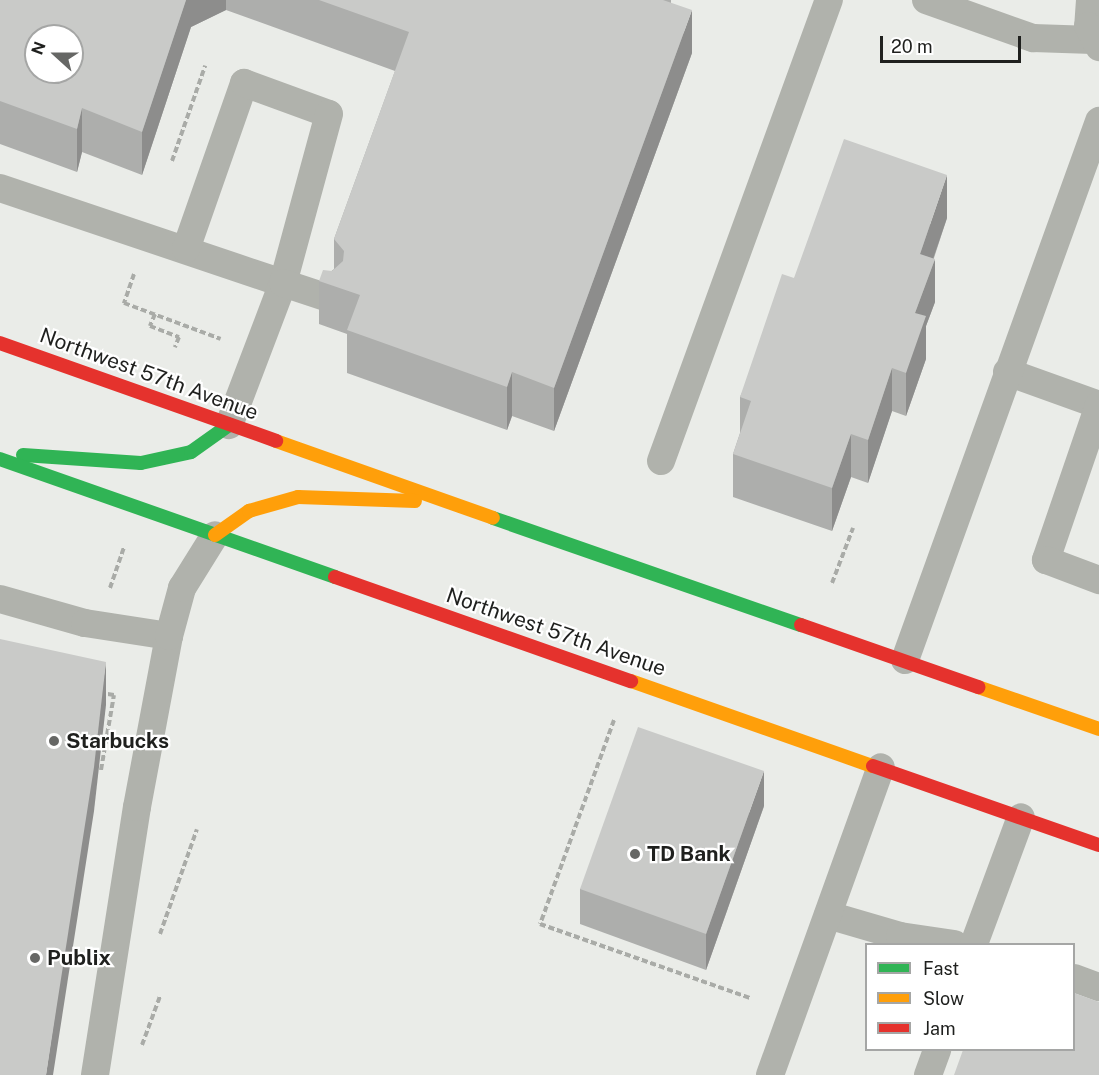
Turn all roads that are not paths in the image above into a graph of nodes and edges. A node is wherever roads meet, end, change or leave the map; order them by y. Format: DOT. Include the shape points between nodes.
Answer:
graph roads {
  1 [pos="829,0"];
  2 [pos="926,0"];
  3 [pos="1090,0"];
  4 [pos="1096,44"];
  5 [pos="1099,121"];
  6 [pos="0,188"];
  7 [pos="186,249"];
  8 [pos="283,283"];
  9 [pos="328,298"];
  10 [pos="0,343"];
  11 [pos="1007,372"];
  12 [pos="1099,405"];
  13 [pos="229,425"];
  14 [pos="0,453"];
  15 [pos="0,459"];
  16 [pos="661,461"];
  17 [pos="447,502"];
  18 [pos="215,535"];
  19 [pos="1099,580"];
  20 [pos="0,599"];
  21 [pos="169,636"];
  22 [pos="905,660"];
  23 [pos="1099,729"];
  24 [pos="881,767"];
  25 [pos="1021,817"];
  26 [pos="1099,844"];
  27 [pos="828,915"];
  28 [pos="942,943"];
  29 [pos="975,943"];
  30 [pos="1075,978"];
  31 [pos="1099,987"];
  32 [pos="937,1051"];
  33 [pos="95,1075"];
  34 [pos="770,1075"];
  35 [pos="928,1075"];
  1 -- 16 [label="lane"];
  2 -- 4 [label="lane" via="1033,38"];
  3 -- 4 [label="lane" via="1088,26"];
  5 -- 11 [label="lane"];
  6 -- 7 [label="lane"];
  7 -- 8 [label="lane"];
  7 -- 8 [label="lane" via="244,83 329,114"];
  8 -- 9 [label="lane"];
  8 -- 13 [label="lane"];
  10 -- 13 [label="main road, Northwest 57th Avenue"];
  11 -- 12 [label="lane"];
  11 -- 22 [label="lane"];
  12 -- 19 [label="lane" via="1046,560"];
  13 -- 14 [label="main road" via="191,452 141,463"];
  13 -- 17 [label="main road, Northwest 57th Avenue"];
  15 -- 18 [label="main road, Northwest 57th Avenue"];
  17 -- 18 [label="main road" via="298,497 249,511"];
  17 -- 22 [label="main road, Northwest 57th Avenue"];
  18 -- 21 [label="lane" via="182,588"];
  18 -- 24 [label="main road, Northwest 57th Avenue"];
  20 -- 21 [label="lane" via="85,622"];
  21 -- 33 [label="lane" via="137,807"];
  22 -- 23 [label="main road, Northwest 57th Avenue"];
  24 -- 25 [label="main road, Northwest 57th Avenue"];
  24 -- 27 [label="lane"];
  25 -- 26 [label="main road, Northwest 57th Avenue"];
  25 -- 29 [label="lane"];
  27 -- 28 [label="lane" via="900,936"];
  27 -- 34 [label="lane"];
  30 -- 31 [label="lane"];
  32 -- 35 [label="lane"];
}
